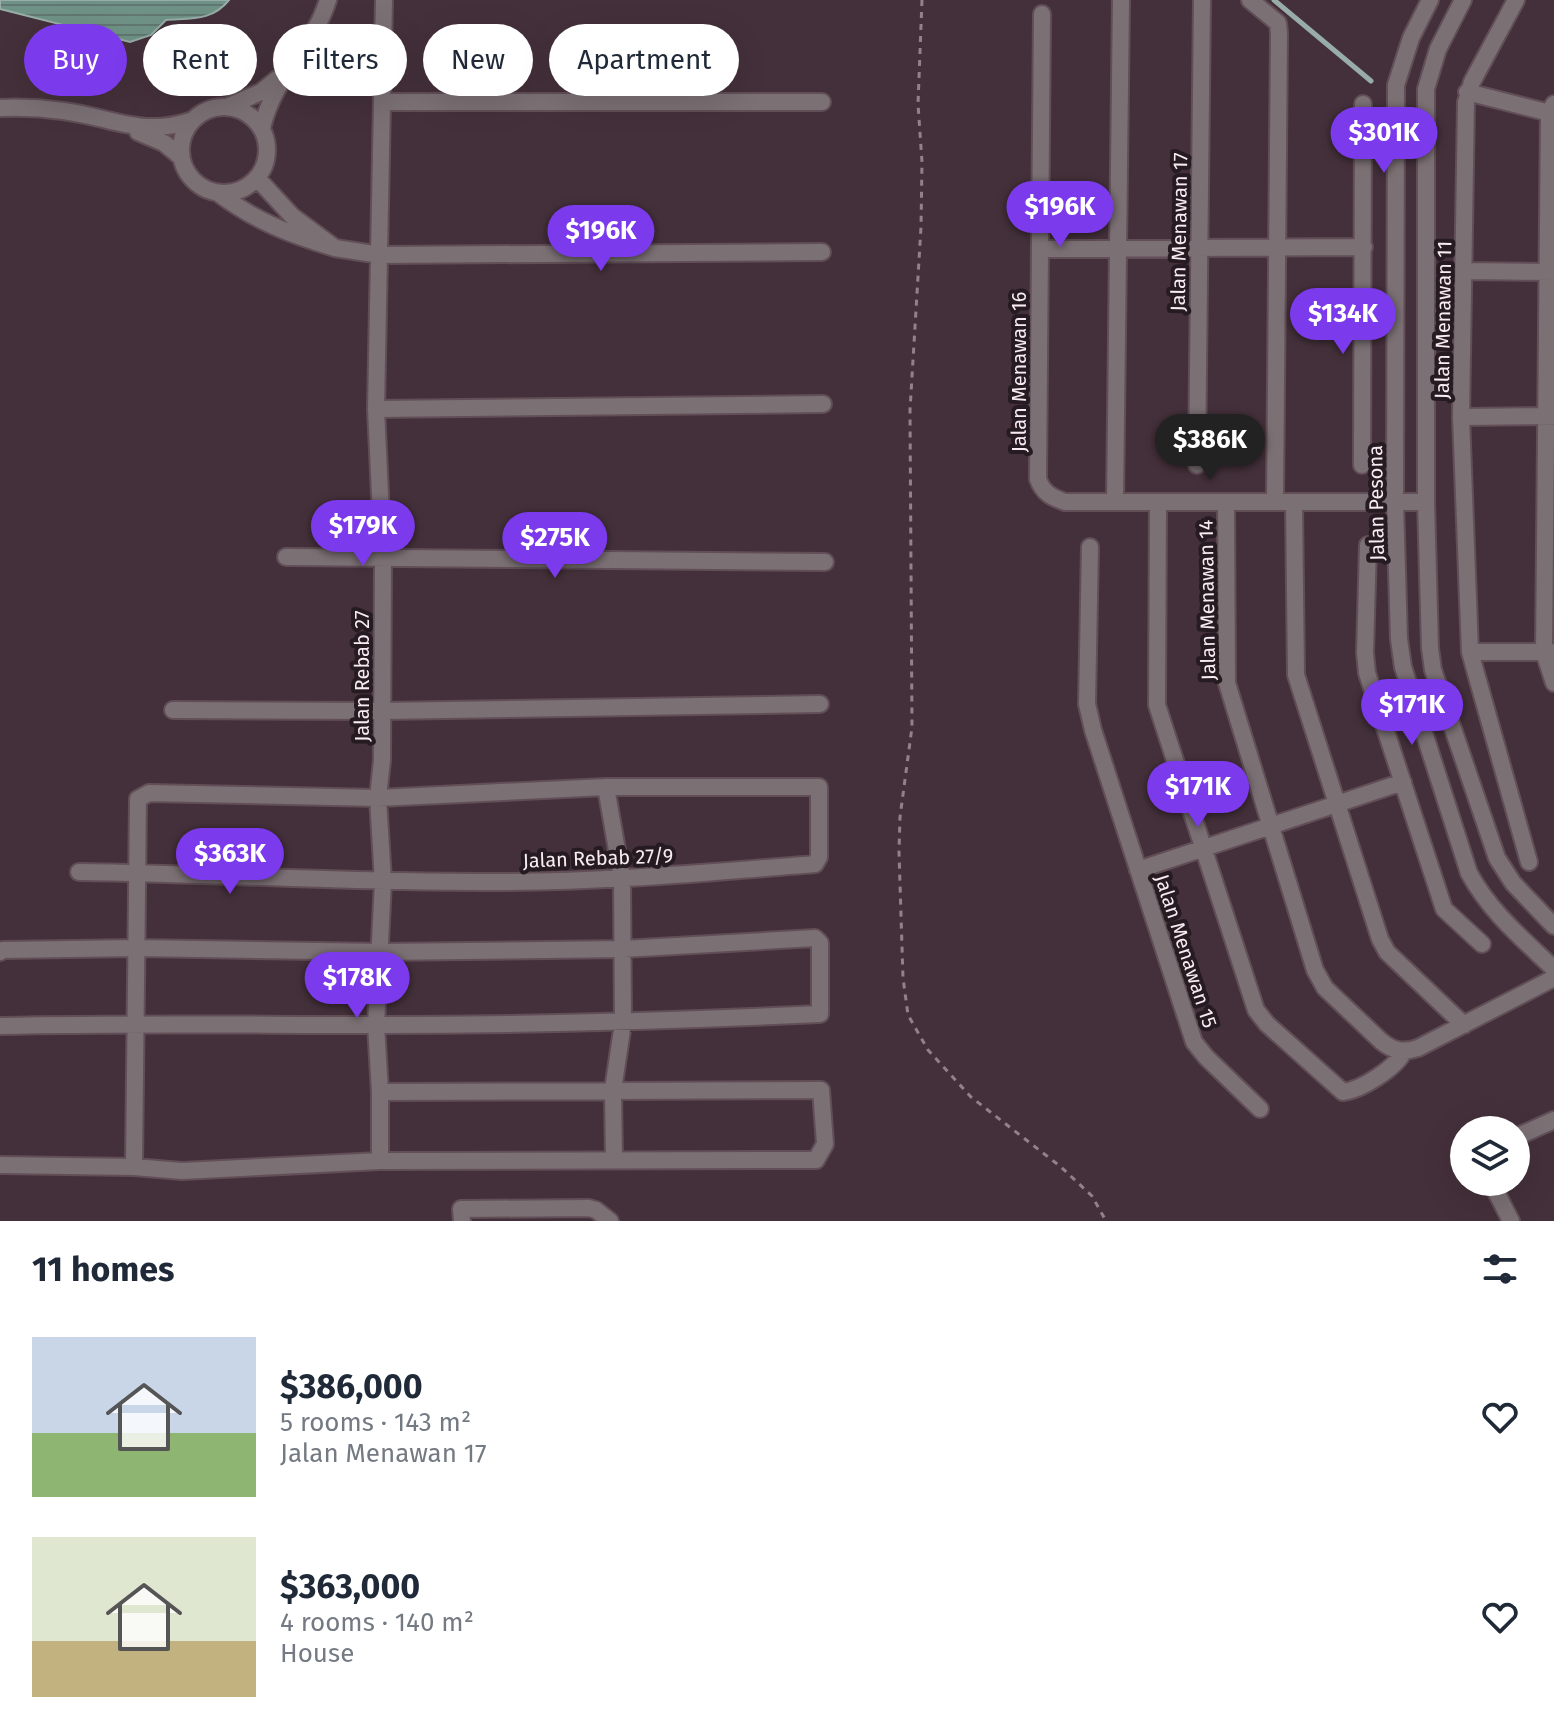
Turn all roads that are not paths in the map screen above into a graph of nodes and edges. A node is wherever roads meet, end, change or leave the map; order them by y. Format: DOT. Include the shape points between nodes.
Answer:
graph roads {
  1 [pos="328,0"];
  2 [pos="384,0"];
  3 [pos="1121,0"];
  4 [pos="1202,0"];
  5 [pos="1250,0"];
  6 [pos="1430,0"];
  7 [pos="1463,0"];
  8 [pos="1516,0"];
  9 [pos="1042,14"];
  10 [pos="317,24"];
  11 [pos="273,81"];
  12 [pos="1467,92"];
  13 [pos="273,94"];
  14 [pos="382,102"];
  15 [pos="822,102"];
  16 [pos="1363,104"];
  17 [pos="229,106"];
  18 [pos="0,108"];
  19 [pos="1552,110"];
  20 [pos="193,120"];
  21 [pos="114,123"];
  22 [pos="262,128"];
  23 [pos="181,157"];
  24 [pos="257,178"];
  25 [pos="218,193"];
  26 [pos="1364,247"];
  27 [pos="335,248"];
  28 [pos="1198,248"];
  29 [pos="1278,248"];
  30 [pos="1040,249"];
  31 [pos="1118,249"];
  32 [pos="822,252"];
  33 [pos="380,255"];
  34 [pos="1464,271"];
  35 [pos="1551,272"];
  36 [pos="823,404"];
  37 [pos="376,409"];
  38 [pos="1550,416"];
  39 [pos="1461,417"];
  40 [pos="1197,465"];
  41 [pos="1362,465"];
  42 [pos="1115,502"];
  43 [pos="1158,502"];
  44 [pos="1226,502"];
  45 [pos="1275,502"];
  46 [pos="1294,502"];
  47 [pos="1395,502"];
  48 [pos="1426,502"];
  49 [pos="1368,545"];
  50 [pos="1090,547"];
  51 [pos="286,557"];
  52 [pos="383,558"];
  53 [pos="825,562"];
  54 [pos="1470,652"];
  55 [pos="1549,652"];
  56 [pos="1554,683"];
  57 [pos="820,704"];
  58 [pos="173,710"];
  59 [pos="383,711"];
  60 [pos="1403,782"];
  61 [pos="606,787"];
  62 [pos="378,798"];
  63 [pos="1337,805"];
  64 [pos="1270,828"];
  65 [pos="1204,848"];
  66 [pos="1529,862"];
  67 [pos="1138,870"];
  68 [pos="79,872"];
  69 [pos="137,873"];
  70 [pos="622,879"];
  71 [pos="383,881"];
  72 [pos="1554,926"];
  73 [pos="1482,944"];
  74 [pos="138,948"];
  75 [pos="623,949"];
  76 [pos="0,952"];
  77 [pos="381,952"];
  78 [pos="1554,969"];
  79 [pos="1554,978"];
  80 [pos="137,1023"];
  81 [pos="623,1023"];
  82 [pos="376,1025"];
  83 [pos="1464,1025"];
  84 [pos="0,1026"];
  85 [pos="1404,1051"];
  86 [pos="613,1090"];
  87 [pos="380,1092"];
  88 [pos="1260,1109"];
  89 [pos="1554,1120"];
  90 [pos="1530,1131"];
  91 [pos="614,1160"];
  92 [pos="380,1161"];
  93 [pos="0,1165"];
  94 [pos="134,1167"];
  95 [pos="1498,1196"];
  96 [pos="462,1215"];
  97 [pos="610,1221"];
  98 [pos="1511,1221"];
  1 -- 10 [label="street"];
  2 -- 14 [label="street, Jalan Rebab 27"];
  3 -- 31 [label="street"];
  4 -- 28 [label="street, Jalan Menawan 17"];
  5 -- 29 [label="street" via="1278,23"];
  6 -- 47 [label="street, Jalan Pesona" via="1396,85"];
  7 -- 48 [label="street" via="1438,49 1426,89"];
  8 -- 12 [label="street, Jalan Menawan 11"];
  9 -- 30 [label="street, Jalan Menawan 16"];
  11 -- 17 [label="street"];
  12 -- 19 [label="street"];
  12 -- 34 [label="street, Jalan Menawan 11"];
  13 -- 22 [label="street"];
  14 -- 15 [label="street"];
  14 -- 33 [label="street, Jalan Rebab 27"];
  16 -- 26 [label="street"];
  17 -- 20 [label="street" via="209,109"];
  17 -- 22 [label="street" via="245,111"];
  18 -- 21 [label="street" via="65,111"];
  19 -- 35 [label="street"];
  20 -- 21 [label="street" via="155,129"];
  20 -- 23 [label="street" via="184,133"];
  21 -- 23 [label="street" via="164,143"];
  22 -- 24 [label="street" via="268,154"];
  23 -- 25 [label="street" via="194,181"];
  24 -- 25 [label="street" via="244,189"];
  24 -- 27 [label="street" via="292,216"];
  25 -- 27 [label="street" via="283,233"];
  26 -- 29 [label="street"];
  26 -- 41 [label="street"];
  27 -- 33 [label="street"];
  28 -- 29 [label="street"];
  28 -- 31 [label="street"];
  28 -- 40 [label="street, Jalan Menawan 17"];
  29 -- 45 [label="street"];
  30 -- 31 [label="street"];
  30 -- 42 [label="street, Jalan Menawan 16" via="1038,479 1042,489 1065,502"];
  31 -- 42 [label="street"];
  32 -- 33 [label="street"];
  33 -- 37 [label="street, Jalan Rebab 27"];
  34 -- 35 [label="street"];
  34 -- 39 [label="street, Jalan Menawan 11"];
  35 -- 38 [label="street"];
  36 -- 37 [label="street"];
  37 -- 52 [label="street, Jalan Rebab 27"];
  38 -- 39 [label="street"];
  38 -- 55 [label="street"];
  39 -- 54 [label="street, Jalan Menawan 11"];
  42 -- 43 [label="street"];
  43 -- 44 [label="street"];
  43 -- 65 [label="street" via="1156,697"];
  44 -- 45 [label="street"];
  44 -- 64 [label="street, Jalan Menawan 14" via="1227,683"];
  45 -- 46 [label="street"];
  46 -- 47 [label="street"];
  46 -- 63 [label="street" via="1296,675"];
  47 -- 48 [label="street"];
  47 -- 78 [label="street, Jalan Pesona" via="1401,655 1462,856 1497,914"];
  48 -- 72 [label="street" via="1433,670 1497,858"];
  49 -- 60 [label="street" via="1365,663"];
  50 -- 67 [label="street, Jalan Menawan 15" via="1089,715"];
  51 -- 52 [label="street"];
  52 -- 53 [label="street"];
  52 -- 59 [label="street, Jalan Rebab 27"];
  54 -- 55 [label="street"];
  54 -- 66 [label="street, Jalan Menawan 11"];
  55 -- 56 [label="street"];
  57 -- 59 [label="street"];
  58 -- 59 [label="street"];
  59 -- 62 [label="street, Jalan Rebab 27"];
  60 -- 63 [label="street"];
  60 -- 73 [label="street" via="1444,909"];
  61 -- 62 [label="street"];
  61 -- 70 [label="street"];
  61 -- 70 [label="street, Jalan Rebab 27/9" via="819,787 815,864"];
  62 -- 69 [label="street" via="149,793 138,799"];
  62 -- 71 [label="street, Jalan Rebab 27"];
  63 -- 64 [label="street"];
  63 -- 83 [label="street" via="1383,947"];
  64 -- 65 [label="street"];
  64 -- 85 [label="street, Jalan Menawan 14" via="1319,979 1381,1041"];
  65 -- 67 [label="street"];
  65 -- 85 [label="street" via="1260,1017 1343,1092 1392,1068"];
  67 -- 88 [label="street, Jalan Menawan 15" via="1194,1042"];
  68 -- 69 [label="street, Jalan Rebab 27/9"];
  69 -- 71 [label="street, Jalan Rebab 27/9"];
  69 -- 74 [label="street"];
  70 -- 71 [label="street, Jalan Rebab 27/9"];
  70 -- 75 [label="street"];
  71 -- 77 [label="street, Jalan Rebab 27"];
  74 -- 76 [label="street"];
  74 -- 77 [label="street"];
  74 -- 80 [label="street"];
  75 -- 77 [label="street"];
  75 -- 81 [label="street"];
  75 -- 81 [label="street" via="815,938 820,943 820,1014"];
  77 -- 82 [label="street, Jalan Rebab 27"];
  79 -- 83 [label="street"];
  80 -- 82 [label="street"];
  80 -- 84 [label="street"];
  80 -- 94 [label="street"];
  81 -- 82 [label="street"];
  81 -- 86 [label="street"];
  82 -- 87 [label="street, Jalan Rebab 27"];
  83 -- 85 [label="street"];
  86 -- 87 [label="street"];
  86 -- 91 [label="street"];
  86 -- 91 [label="street" via="821,1090 825,1144 816,1160"];
  87 -- 92 [label="street, Jalan Rebab 27"];
  89 -- 90 [label="street"];
  91 -- 92 [label="street"];
  92 -- 94 [label="street" via="182,1171"];
  93 -- 94 [label="street"];
  95 -- 98 [label="street"];
  96 -- 97 [label="street" via="589,1208"];
}
